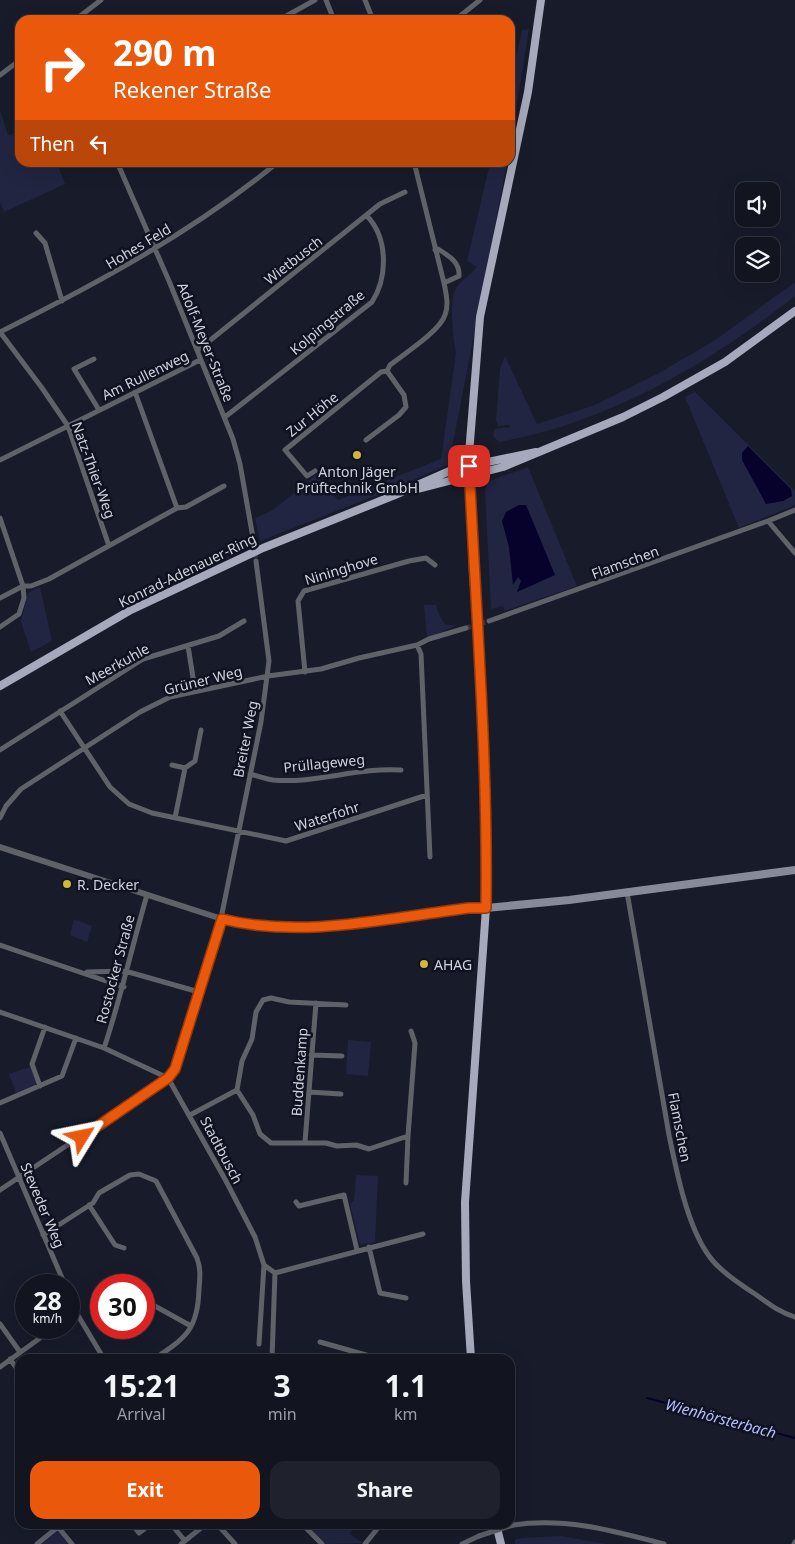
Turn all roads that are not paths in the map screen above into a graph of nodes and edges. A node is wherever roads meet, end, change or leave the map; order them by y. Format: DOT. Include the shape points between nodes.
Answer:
graph roads {
  1 [pos="101,0"];
  2 [pos="315,0"];
  3 [pos="326,0"];
  4 [pos="365,0"];
  5 [pos="480,0"];
  6 [pos="541,0"];
  7 [pos="82,15"];
  8 [pos="288,15"];
  9 [pos="332,15"];
  10 [pos="371,15"];
  11 [pos="461,15"];
  12 [pos="15,64"];
  13 [pos="0,75"];
  14 [pos="515,153"];
  15 [pos="119,167"];
  16 [pos="272,167"];
  17 [pos="415,167"];
  18 [pos="512,167"];
  19 [pos="405,192"];
  20 [pos="367,216"];
  21 [pos="36,233"];
  22 [pos="155,250"];
  23 [pos="435,250"];
  24 [pos="444,283"];
  25 [pos="62,301"];
  26 [pos="795,312"];
  27 [pos="0,332"];
  28 [pos="198,350"];
  29 [pos="94,359"];
  30 [pos="200,360"];
  31 [pos="387,371"];
  32 [pos="135,392"];
  33 [pos="99,410"];
  34 [pos="225,418"];
  35 [pos="68,426"];
  36 [pos="366,440"];
  37 [pos="536,452"];
  38 [pos="0,460"];
  39 [pos="469,466"];
  40 [pos="315,471"];
  41 [pos="469,476"];
  42 [pos="224,486"];
  43 [pos="395,496"];
  44 [pos="177,508"];
  45 [pos="795,510"];
  46 [pos="0,518"];
  47 [pos="768,522"];
  48 [pos="253,538"];
  49 [pos="109,546"];
  50 [pos="795,553"];
  51 [pos="256,562"];
  52 [pos="435,565"];
  53 [pos="23,586"];
  54 [pos="0,598"];
  55 [pos="244,621"];
  56 [pos="489,622"];
  57 [pos="0,627"];
  58 [pos="466,628"];
  59 [pos="418,645"];
  60 [pos="188,646"];
  61 [pos="305,672"];
  62 [pos="268,676"];
  63 [pos="0,686"];
  64 [pos="195,690"];
  65 [pos="60,711"];
  66 [pos="201,730"];
  67 [pos="83,748"];
  68 [pos="0,750"];
  69 [pos="172,765"];
  70 [pos="185,768"];
  71 [pos="401,770"];
  72 [pos="250,774"];
  73 [pos="427,795"];
  74 [pos="0,818"];
  75 [pos="175,818"];
  76 [pos="237,831"];
  77 [pos="0,847"];
  78 [pos="430,857"];
  79 [pos="795,870"];
  80 [pos="626,892"];
  81 [pos="147,895"];
  82 [pos="486,908"];
  83 [pos="222,919"];
  84 [pos="0,944"];
  85 [pos="125,971"];
  86 [pos="84,973"];
  87 [pos="124,987"];
  88 [pos="199,992"];
  89 [pos="316,1003"];
  90 [pos="346,1005"];
  91 [pos="0,1012"];
  92 [pos="45,1027"];
  93 [pos="411,1031"];
  94 [pos="76,1038"];
  95 [pos="104,1048"];
  96 [pos="312,1054"];
  97 [pos="342,1056"];
  98 [pos="168,1078"];
  99 [pos="40,1086"];
  100 [pos="237,1090"];
  101 [pos="309,1092"];
  102 [pos="341,1094"];
  103 [pos="0,1103"];
  104 [pos="190,1115"];
  105 [pos="0,1133"];
  106 [pos="408,1136"];
  107 [pos="305,1142"];
  108 [pos="18,1177"];
  109 [pos="406,1183"];
  110 [pos="0,1190"];
  111 [pos="296,1202"];
  112 [pos="89,1205"];
  113 [pos="423,1234"];
  114 [pos="44,1235"];
  115 [pos="369,1247"];
  116 [pos="124,1248"];
  117 [pos="357,1250"];
  118 [pos="264,1265"];
  119 [pos="275,1273"];
  120 [pos="60,1274"];
  121 [pos="406,1298"];
  122 [pos="155,1307"];
  123 [pos="795,1317"];
  124 [pos="80,1319"];
  125 [pos="0,1324"];
  126 [pos="191,1326"];
  127 [pos="38,1339"];
  128 [pos="320,1342"];
  129 [pos="259,1344"];
  130 [pos="20,1352"];
  131 [pos="357,1353"];
  132 [pos="17,1354"];
  133 [pos="101,1354"];
  134 [pos="162,1354"];
  135 [pos="272,1354"];
  136 [pos="361,1354"];
  137 [pos="470,1354"];
  138 [pos="15,1356"];
  139 [pos="10,1359"];
  140 [pos="0,1366"];
  141 [pos="15,1366"];
  142 [pos="515,1525"];
  143 [pos="56,1529"];
  144 [pos="60,1529"];
  145 [pos="174,1529"];
  146 [pos="200,1529"];
  147 [pos="222,1529"];
  148 [pos="307,1529"];
  149 [pos="377,1529"];
  150 [pos="497,1529"];
  151 [pos="501,1529"];
  152 [pos="183,1542"];
  153 [pos="37,1544"];
  154 [pos="72,1544"];
  155 [pos="235,1544"];
  156 [pos="322,1544"];
  157 [pos="365,1544"];
  158 [pos="462,1544"];
  159 [pos="501,1544"];
  160 [pos="664,1544"];
  1 -- 7 [label="street"];
  2 -- 8 [label="street"];
  3 -- 9 [label="street"];
  4 -- 10 [label="street"];
  5 -- 11 [label="street"];
  6 -- 14 [label="main road" via="528,92"];
  12 -- 13 [label="street"];
  15 -- 22 [label="street, Adolf-Meyer-Straße"];
  16 -- 22 [label="street, Hohes Feld"];
  17 -- 23 [label="street, Zur Höhe"];
  18 -- 39 [label="main road" via="480,317"];
  19 -- 20 [label="street, Wietbusch" via="380,204"];
  20 -- 28 [label="street, Wietbusch"];
  20 -- 34 [label="street, Kolpingstraße" via="378,232 382,249 381,282 372,302"];
  21 -- 25 [label="street" via="45,243"];
  22 -- 25 [label="street, Hohes Feld"];
  22 -- 28 [label="street, Adolf-Meyer-Straße"];
  23 -- 24 [label="street, Zur Höhe"];
  23 -- 24 [label="street" via="452,259 459,270 459,276"];
  24 -- 31 [label="street, Zur Höhe" via="447,308 440,324"];
  25 -- 27 [label="street, Hohes Feld"];
  26 -- 37 [label="main road" via="725,362 663,397"];
  27 -- 35 [label="street, Natz-Thier-Weg"];
  28 -- 30 [label="street, Adolf-Meyer-Straße"];
  29 -- 33 [label="street, Am Rullenweg" via="74,369"];
  30 -- 32 [label="street, Am Rullenweg"];
  30 -- 34 [label="street, Adolf-Meyer-Straße"];
  31 -- 36 [label="street" via="404,395 406,407"];
  31 -- 40 [label="street, Zur Höhe" via="381,372 285,450 307,476"];
  32 -- 33 [label="street, Am Rullenweg"];
  32 -- 44 [label="street"];
  33 -- 35 [label="street, Am Rullenweg"];
  34 -- 48 [label="street, Adolf-Meyer-Straße" via="240,464"];
  35 -- 38 [label="street, Am Rullenweg"];
  35 -- 49 [label="street, Natz-Thier-Weg"];
  37 -- 39 [label="main road"];
  37 -- 41 [label="main road" via="503,467"];
  39 -- 41 [label="main road"];
  39 -- 43 [label="main road" via="454,468"];
  41 -- 43 [label="main road"];
  41 -- 82 [label="main road" via="484,709"];
  42 -- 44 [label="street" via="186,507"];
  43 -- 63 [label="main road, Konrad-Adenauer-Ring" via="198,577 92,631"];
  44 -- 49 [label="street"];
  45 -- 47 [label="street, Flamschen"];
  46 -- 53 [label="street"];
  47 -- 50 [label="street"];
  47 -- 56 [label="street, Flamschen"];
  49 -- 53 [label="street" via="49,579"];
  51 -- 62 [label="street, Breiter Weg" via="270,661"];
  52 -- 61 [label="street, Nininghove" via="426,558 409,561 304,591 298,601"];
  53 -- 54 [label="street"];
  53 -- 57 [label="street" via="24,598 19,614"];
  55 -- 60 [label="street, Meerkuhle" via="219,636"];
  58 -- 59 [label="street, Grüner Weg"];
  59 -- 61 [label="street, Grüner Weg"];
  59 -- 73 [label="street"];
  60 -- 64 [label="street"];
  60 -- 65 [label="street, Meerkuhle" via="143,660"];
  61 -- 62 [label="street, Grüner Weg"];
  62 -- 64 [label="street, Grüner Weg"];
  62 -- 72 [label="street, Breiter Weg"];
  64 -- 67 [label="street, Grüner Weg" via="170,697"];
  65 -- 67 [label="street"];
  65 -- 68 [label="street, Meerkuhle"];
  66 -- 70 [label="street" via="195,761"];
  67 -- 74 [label="street, Grüner Weg" via="21,789"];
  67 -- 75 [label="street, Waterfohr" via="116,794 143,810"];
  69 -- 70 [label="street"];
  70 -- 75 [label="street"];
  71 -- 72 [label="street, Prüllageweg" via="362,770 273,780"];
  72 -- 76 [label="street, Breiter Weg"];
  73 -- 76 [label="street, Waterfohr" via="286,841"];
  73 -- 78 [label="street"];
  75 -- 76 [label="street, Waterfohr"];
  76 -- 83 [label="street, Breiter Weg"];
  77 -- 81 [label="street"];
  79 -- 80 [label="main road"];
  80 -- 82 [label="main road"];
  80 -- 123 [label="street, Flamschen" via="669,1135 690,1216 705,1251 714,1263 782,1312"];
  81 -- 83 [label="street"];
  81 -- 85 [label="street, Rostocker Straße"];
  82 -- 83 [label="street" via="279,928 248,926"];
  82 -- 137 [label="main road" via="465,1202"];
  83 -- 88 [label="street, Breiter Weg"];
  84 -- 86 [label="street"];
  85 -- 86 [label="street"];
  85 -- 87 [label="street, Rostocker Straße"];
  85 -- 88 [label="street"];
  86 -- 87 [label="street"];
  87 -- 95 [label="street, Rostocker Straße"];
  88 -- 98 [label="street, Breiter Weg" via="175,1069"];
  89 -- 90 [label="street"];
  89 -- 96 [label="street, Buddenkamp"];
  89 -- 100 [label="street" via="271,998 260,1004 252,1039 242,1061"];
  91 -- 92 [label="street"];
  92 -- 94 [label="street"];
  92 -- 99 [label="street" via="32,1064"];
  93 -- 106 [label="street" via="414,1043"];
  94 -- 95 [label="street"];
  94 -- 99 [label="street" via="62,1076"];
  95 -- 98 [label="street"];
  96 -- 97 [label="street"];
  96 -- 101 [label="street, Buddenkamp"];
  98 -- 104 [label="street, Stadtbusch"];
  98 -- 108 [label="street"];
  99 -- 103 [label="street"];
  100 -- 104 [label="street"];
  100 -- 107 [label="street" via="265,1140 271,1143"];
  101 -- 102 [label="street"];
  101 -- 107 [label="street, Buddenkamp"];
  104 -- 118 [label="street, Stadtbusch" via="255,1237"];
  105 -- 108 [label="street, Steveder Weg"];
  106 -- 107 [label="street" via="369,1148"];
  106 -- 109 [label="street"];
  108 -- 110 [label="street"];
  108 -- 114 [label="street, Steveder Weg"];
  111 -- 117 [label="street" via="299,1206 344,1195"];
  112 -- 114 [label="street"];
  112 -- 116 [label="street" via="115,1245"];
  112 -- 126 [label="street" via="99,1193 130,1175 139,1174 156,1180 200,1264 198,1312"];
  113 -- 115 [label="street"];
  114 -- 120 [label="street, Steveder Weg"];
  115 -- 117 [label="street"];
  115 -- 121 [label="street" via="380,1292"];
  117 -- 119 [label="street"];
  118 -- 119 [label="street"];
  118 -- 129 [label="street"];
  119 -- 135 [label="street"];
  122 -- 126 [label="street"];
  124 -- 133 [label="street"];
  125 -- 130 [label="street"];
  126 -- 134 [label="street" via="177,1344"];
  127 -- 130 [label="street"];
  128 -- 131 [label="street"];
  130 -- 132 [label="street"];
  131 -- 136 [label="street"];
  138 -- 139 [label="street"];
  139 -- 140 [label="street"];
  139 -- 141 [label="street"];
  142 -- 160 [label="street, bridge" via="569,1523"];
  143 -- 153 [label="street"];
  144 -- 154 [label="street"];
  145 -- 152 [label="street"];
  146 -- 152 [label="street"];
  147 -- 155 [label="street"];
  148 -- 156 [label="street"];
  149 -- 157 [label="street"];
  150 -- 159 [label="main road"];
  151 -- 158 [label="street, bridge"];
}
